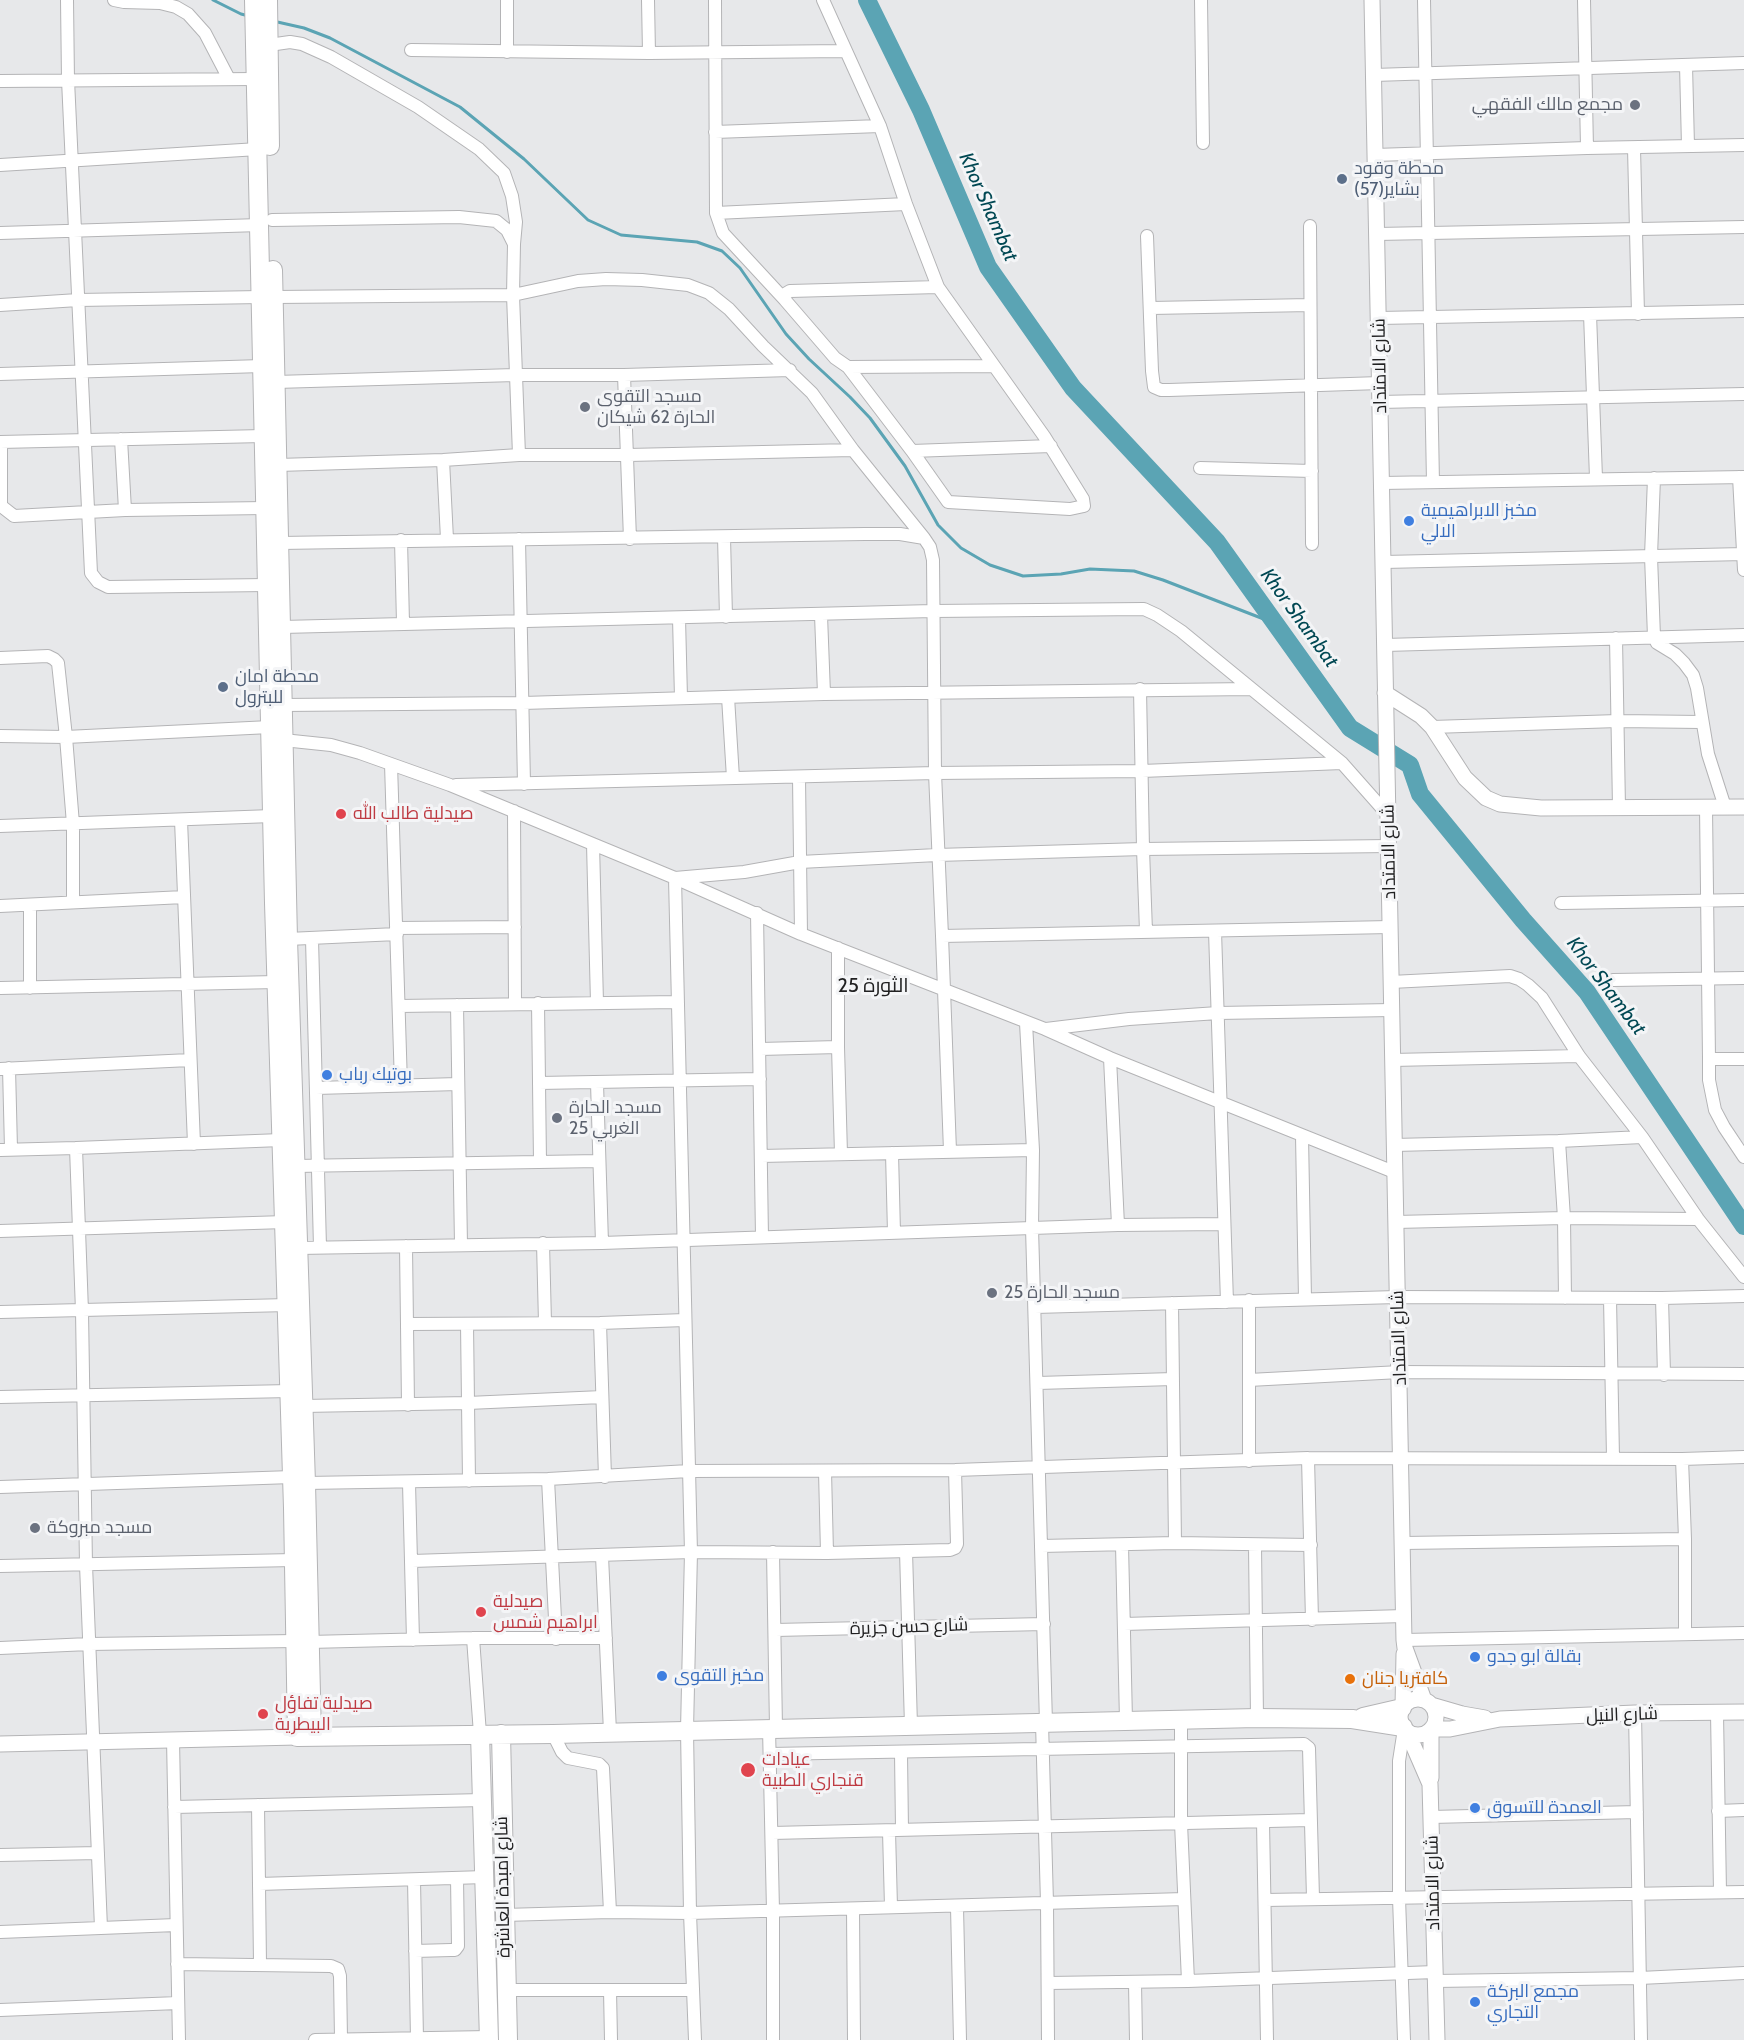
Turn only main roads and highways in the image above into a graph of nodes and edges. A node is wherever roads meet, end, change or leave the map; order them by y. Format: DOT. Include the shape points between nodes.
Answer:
graph roads {
  1 [pos="261,10"];
  2 [pos="266,222"];
  3 [pos="267,297"];
  4 [pos="277,734"];
  5 [pos="299,1480"];
  6 [pos="302,1641"];
  7 [pos="1403,1708"];
  8 [pos="1352,1719"];
  9 [pos="1405,1729"];
  10 [pos="480,1734"];
  11 [pos="501,1734"];
  12 [pos="482,1768"];
  13 [pos="501,1768"];
  14 [pos="489,2039"];
  15 [pos="508,2040"];
  1 -- 2 [label="main road" via="256,79"];
  1 -- 2 [label="main road" via="269,45"];
  2 -- 3 [label="main road"];
  3 -- 4 [label="main road" via="262,366 263,436"];
  3 -- 4 [label="main road" via="276,382 282,627 282,705"];
  4 -- 5 [label="main road" via="288,939 303,1406"];
  4 -- 5 [label="main road" via="272,816 276,982 290,1391"];
  5 -- 6 [label="main road"];
  5 -- 6 [label="main road" via="294,1560"];
  6 -- 10 [label="main road" via="304,1737"];
  7 -- 8 [label="main road"];
  8 -- 9 [label="main road"];
  8 -- 11 [label="main road"];
  10 -- 11 [label="main road"];
  10 -- 12 [label="main road, شارع امبدة العاشرة"];
  11 -- 13 [label="main road, شارع امبدة العاشرة"];
  12 -- 13 [label="main road"];
  12 -- 14 [label="main road, شارع امبدة العاشرة"];
  13 -- 15 [label="main road, شارع امبدة العاشرة"];
}
